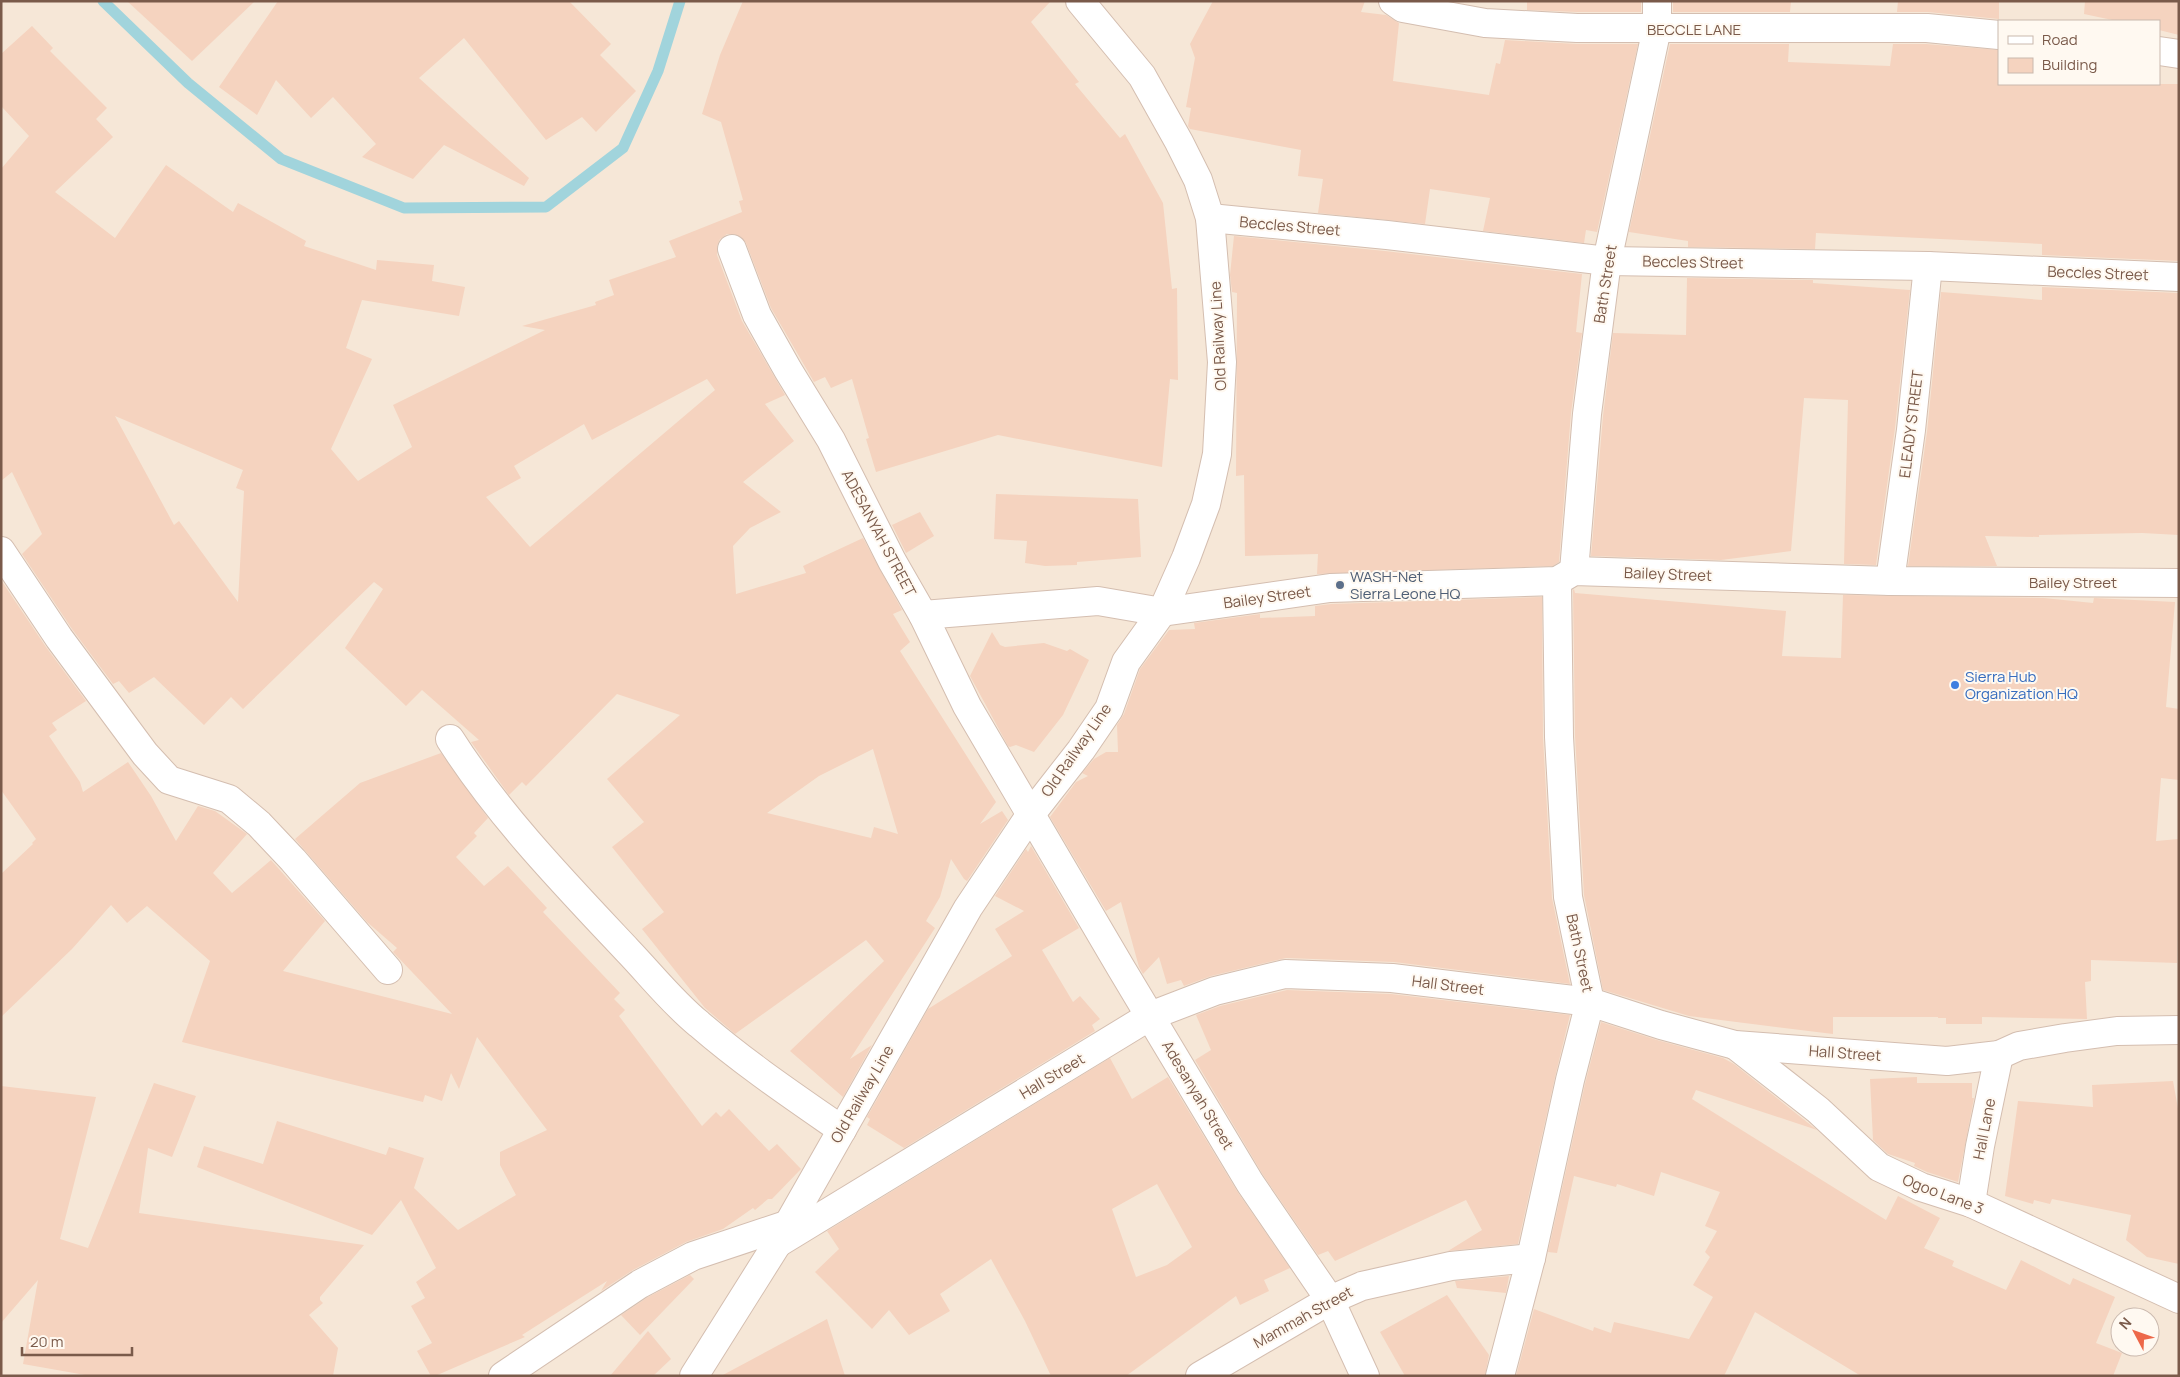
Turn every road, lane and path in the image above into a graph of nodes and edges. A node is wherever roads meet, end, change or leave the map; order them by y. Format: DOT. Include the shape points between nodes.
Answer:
graph roads {
  1 [pos="1080,1"];
  2 [pos="1393,1"];
  3 [pos="1657,1"];
  4 [pos="1657,28"];
  5 [pos="1998,35"];
  6 [pos="2160,51"];
  7 [pos="2179,54"];
  8 [pos="1210,218"];
  9 [pos="732,249"];
  10 [pos="1607,261"];
  11 [pos="1928,266"];
  12 [pos="2179,277"];
  13 [pos="1,550"];
  14 [pos="1566,576"];
  15 [pos="1890,581"];
  16 [pos="2179,583"];
  17 [pos="1162,612"];
  18 [pos="923,615"];
  19 [pos="450,739"];
  20 [pos="1031,814"];
  21 [pos="388,970"];
  22 [pos="1590,1002"];
  23 [pos="1150,1016"];
  24 [pos="2179,1030"];
  25 [pos="1735,1045"];
  26 [pos="1998,1055"];
  27 [pos="842,1130"];
  28 [pos="1971,1203"];
  29 [pos="782,1234"];
  30 [pos="1532,1258"];
  31 [pos="2179,1299"];
  32 [pos="1330,1300"];
  33 [pos="503,1376"];
  34 [pos="694,1376"];
  35 [pos="1200,1376"];
  36 [pos="1365,1376"];
  37 [pos="1500,1376"];
  1 -- 8 [label="street, Old Railway Line" via="1142,76 1194,172"];
  2 -- 4 [label="street, BECCLE LANE" via="1402,8 1485,23"];
  3 -- 4 [label="street, Bath Street"];
  4 -- 5 [label="street, BECCLE LANE" via="1927,28"];
  4 -- 10 [label="street, Bath Street"];
  6 -- 7 [label="street"];
  8 -- 10 [label="street, Beccles Street"];
  8 -- 17 [label="street, Old Railway Line" via="1222,362 1217,454 1206,504"];
  9 -- 18 [label="street, ADESANYAH STREET" via="757,315 831,440"];
  10 -- 11 [label="street, Beccles Street"];
  10 -- 14 [label="street, Bath Street"];
  11 -- 12 [label="street, Beccles Street"];
  11 -- 15 [label="street, ELEADY STREET" via="1911,430"];
  13 -- 21 [label="street" via="59,638 169,780 229,799 258,824"];
  14 -- 15 [label="street, Bailey Street"];
  14 -- 17 [label="street, Bailey Street" via="1330,588"];
  14 -- 22 [label="street, Bath Street" via="1559,737 1568,897"];
  15 -- 16 [label="street, Bailey Street"];
  17 -- 18 [label="street, Bailey Street" via="1098,601"];
  17 -- 20 [label="street, Old Railway Line" via="1126,662 1109,709"];
  18 -- 20 [label="street, ADESANYAH STREET" via="967,706"];
  19 -- 27 [label="street" via="472,773 532,846 697,1023 767,1078"];
  20 -- 23 [label="street, Adesanyah Street"];
  20 -- 27 [label="street, Old Railway Line" via="968,908"];
  22 -- 23 [label="street, Hall Street" via="1392,978 1285,974 1215,991"];
  22 -- 25 [label="street, Hall Street"];
  22 -- 30 [label="street, Bath Street"];
  23 -- 29 [label="street, Hall Street"];
  23 -- 32 [label="street, Adesanyah Street" via="1250,1183"];
  24 -- 26 [label="street, Hall Street" via="2116,1031 2065,1038 2019,1046"];
  25 -- 26 [label="street, Hall Street" via="1947,1061"];
  25 -- 28 [label="street, Ogoo Lane 3" via="1818,1110 1879,1167 1921,1187"];
  26 -- 28 [label="street, Hall Lane"];
  27 -- 29 [label="street, Old Railway Line"];
  28 -- 31 [label="street, Ogoo Lane 3"];
  29 -- 33 [label="street" via="693,1256 640,1284"];
  29 -- 34 [label="street, Old Railway Line"];
  30 -- 32 [label="street, Mammah Street" via="1451,1266 1362,1286"];
  30 -- 37 [label="street, Bath Street"];
  32 -- 35 [label="street, Mammah Street"];
  32 -- 36 [label="street, Adesanyah Street"];
}
